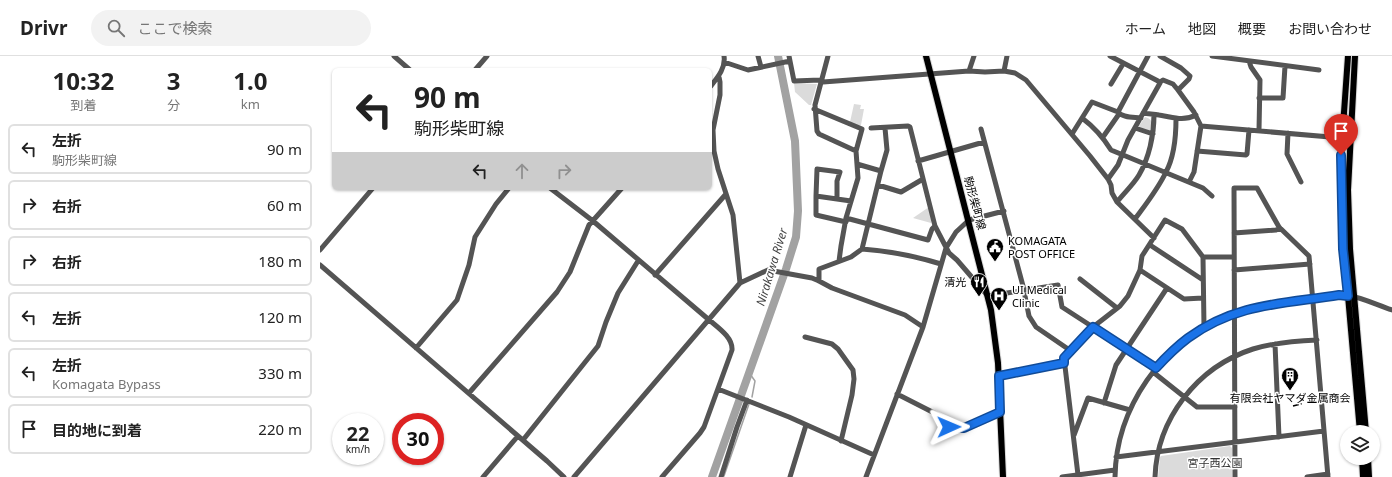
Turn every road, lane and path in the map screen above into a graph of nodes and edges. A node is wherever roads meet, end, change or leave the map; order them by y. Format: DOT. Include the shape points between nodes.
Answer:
graph roads {
  1 [pos="394,56"];
  2 [pos="488,56"];
  3 [pos="724,56"];
  4 [pos="758,56"];
  5 [pos="828,56"];
  6 [pos="926,56"];
  7 [pos="974,56"];
  8 [pos="1007,56"];
  9 [pos="1110,56"];
  10 [pos="1148,56"];
  11 [pos="1160,56"];
  12 [pos="1212,56"];
  13 [pos="1348,56"];
  14 [pos="1354,56"];
  15 [pos="1235,57"];
  16 [pos="788,59"];
  17 [pos="1249,61"];
  18 [pos="724,62"];
  19 [pos="1123,64"];
  20 [pos="1285,66"];
  21 [pos="760,67"];
  22 [pos="408,68"];
  23 [pos="477,68"];
  24 [pos="1319,70"];
  25 [pos="969,71"];
  26 [pos="1004,71"];
  27 [pos="1140,72"];
  28 [pos="930,74"];
  29 [pos="719,76"];
  30 [pos="820,80"];
  31 [pos="1160,82"];
  32 [pos="1111,84"];
  33 [pos="712,85"];
  34 [pos="1178,90"];
  35 [pos="1260,98"];
  36 [pos="814,109"];
  37 [pos="1118,113"];
  38 [pos="1142,115"];
  39 [pos="1154,115"];
  40 [pos="1196,115"];
  41 [pos="1082,118"];
  42 [pos="1176,119"];
  43 [pos="1201,126"];
  44 [pos="870,128"];
  45 [pos="885,128"];
  46 [pos="1135,128"];
  47 [pos="981,129"];
  48 [pos="1249,130"];
  49 [pos="1259,130"];
  50 [pos="1288,133"];
  51 [pos="1072,134"];
  52 [pos="1152,134"];
  53 [pos="1103,137"];
  54 [pos="1342,138"];
  55 [pos="984,142"];
  56 [pos="856,151"];
  57 [pos="1197,151"];
  58 [pos="951,152"];
  59 [pos="1122,155"];
  60 [pos="918,161"];
  61 [pos="857,164"];
  62 [pos="1144,164"];
  63 [pos="881,171"];
  64 [pos="1166,172"];
  65 [pos="923,179"];
  66 [pos="1108,179"];
  67 [pos="1189,182"];
  68 [pos="1301,182"];
  69 [pos="878,185"];
  70 [pos="371,190"];
  71 [pos="507,190"];
  72 [pos="553,190"];
  73 [pos="620,190"];
  74 [pos="726,194"];
  75 [pos="816,196"];
  76 [pos="1212,196"];
  77 [pos="837,199"];
  78 [pos="851,201"];
  79 [pos="1117,202"];
  80 [pos="1004,211"];
  81 [pos="1135,219"];
  82 [pos="846,220"];
  83 [pos="969,220"];
  84 [pos="593,221"];
  85 [pos="868,224"];
  86 [pos="935,226"];
  87 [pos="1280,228"];
  88 [pos="1234,233"];
  89 [pos="1154,238"];
  90 [pos="1150,245"];
  91 [pos="946,248"];
  92 [pos="862,249"];
  93 [pos="320,250"];
  94 [pos="1234,256"];
  95 [pos="1203,257"];
  96 [pos="638,261"];
  97 [pos="840,261"];
  98 [pos="941,264"];
  99 [pos="1310,264"];
  100 [pos="320,265"];
  101 [pos="1140,270"];
  102 [pos="1234,270"];
  103 [pos="655,275"];
  104 [pos="1080,279"];
  105 [pos="1203,280"];
  106 [pos="819,281"];
  107 [pos="740,283"];
  108 [pos="1167,288"];
  109 [pos="1023,290"];
  110 [pos="988,296"];
  111 [pos="1351,296"];
  112 [pos="1204,298"];
  113 [pos="1313,299"];
  114 [pos="1117,308"];
  115 [pos="1392,310"];
  116 [pos="1235,313"];
  117 [pos="1392,316"];
  118 [pos="708,320"];
  119 [pos="1093,327"];
  120 [pos="1204,327"];
  121 [pos="922,328"];
  122 [pos="805,337"];
  123 [pos="1316,340"];
  124 [pos="1275,344"];
  125 [pos="416,348"];
  126 [pos="1127,348"];
  127 [pos="1071,351"];
  128 [pos="1235,357"];
  129 [pos="1064,363"];
  130 [pos="1155,370"];
  131 [pos="999,376"];
  132 [pos="718,389"];
  133 [pos="469,393"];
  134 [pos="898,394"];
  135 [pos="1184,397"];
  136 [pos="746,400"];
  137 [pos="1104,403"];
  138 [pos="1235,407"];
  139 [pos="1130,410"];
  140 [pos="1000,412"];
  141 [pos="806,425"];
  142 [pos="1360,425"];
  143 [pos="1365,425"];
  144 [pos="1324,432"];
  145 [pos="518,436"];
  146 [pos="1073,436"];
  147 [pos="1279,437"];
  148 [pos="523,440"];
  149 [pos="841,441"];
  150 [pos="1235,443"];
  151 [pos="1158,452"];
  152 [pos="874,455"];
  153 [pos="1116,457"];
  154 [pos="1362,465"];
  155 [pos="1368,465"];
  156 [pos="1115,470"];
  157 [pos="1078,475"];
  158 [pos="1328,476"];
  159 [pos="483,477"];
  160 [pos="564,477"];
  161 [pos="574,477"];
  162 [pos="662,477"];
  163 [pos="721,477"];
  164 [pos="790,477"];
  165 [pos="866,477"];
  166 [pos="1003,477"];
  167 [pos="1062,477"];
  168 [pos="1115,477"];
  169 [pos="1155,477"];
  170 [pos="1235,477"];
  171 [pos="1307,477"];
  172 [pos="1363,477"];
  173 [pos="1369,477"];
  1 -- 22 [label="street"];
  2 -- 23 [label="street"];
  3 -- 18 [label="street"];
  4 -- 21 [label="street"];
  5 -- 30 [label="street"];
  6 -- 28 [label="main road, 駒形柴町線"];
  7 -- 25 [label="street"];
  8 -- 26 [label="street"];
  9 -- 19 [label="street"];
  10 -- 27 [label="street"];
  11 -- 34 [label="street" via="1190,76"];
  12 -- 15 [label="street"];
  13 -- 54 [label="main road"];
  14 -- 111 [label="main road" via="1348,190"];
  15 -- 17 [label="street"];
  16 -- 21 [label="street"];
  16 -- 30 [label="street" via="794,80"];
  17 -- 20 [label="street"];
  17 -- 35 [label="street" via="1260,80"];
  18 -- 21 [label="street" via="748,70"];
  18 -- 29 [label="street"];
  19 -- 27 [label="street"];
  19 -- 32 [label="street"];
  20 -- 24 [label="street"];
  20 -- 35 [label="street" via="1283,98"];
  25 -- 26 [label="street"];
  25 -- 28 [label="street"];
  26 -- 51 [label="street" via="1015,73 1026,80"];
  27 -- 31 [label="street"];
  27 -- 37 [label="street"];
  28 -- 30 [label="street" via="823,82"];
  28 -- 58 [label="main road, 駒形柴町線"];
  29 -- 33 [label="street"];
  29 -- 74 [label="street" via="720,96 713,130 714,151"];
  30 -- 36 [label="street"];
  31 -- 34 [label="street" via="1163,80"];
  31 -- 38 [label="street"];
  34 -- 40 [label="street"];
  35 -- 49 [label="street"];
  36 -- 56 [label="street" via="818,133"];
  36 -- 56 [label="street" via="862,129"];
  37 -- 38 [label="street" via="1126,116"];
  37 -- 41 [label="street" via="1092,102"];
  37 -- 53 [label="street"];
  38 -- 39 [label="street"];
  38 -- 46 [label="street"];
  39 -- 42 [label="street"];
  39 -- 52 [label="street"];
  40 -- 42 [label="street"];
  40 -- 43 [label="street"];
  41 -- 51 [label="street"];
  41 -- 53 [label="street"];
  42 -- 64 [label="street" via="1173,146"];
  43 -- 48 [label="street"];
  43 -- 57 [label="street"];
  44 -- 45 [label="street"];
  45 -- 60 [label="street" via="910,127"];
  45 -- 63 [label="street" via="887,150"];
  46 -- 52 [label="street"];
  46 -- 59 [label="street"];
  47 -- 55 [label="street"];
  48 -- 49 [label="street"];
  48 -- 57 [label="street" via="1246,155"];
  49 -- 50 [label="street"];
  50 -- 54 [label="street"];
  50 -- 68 [label="street" via="1287,154"];
  51 -- 66 [label="street"];
  52 -- 62 [label="street"];
  53 -- 59 [label="street" via="1111,150"];
  54 -- 111 [label="main road" via="1343,249"];
  55 -- 58 [label="street"];
  55 -- 80 [label="street"];
  56 -- 61 [label="street"];
  57 -- 67 [label="street" via="1194,172"];
  58 -- 60 [label="street"];
  58 -- 83 [label="main road, 駒形柴町線"];
  59 -- 62 [label="street"];
  59 -- 66 [label="street"];
  60 -- 65 [label="street"];
  61 -- 63 [label="street"];
  61 -- 78 [label="street" via="858,178"];
  62 -- 64 [label="street"];
  62 -- 79 [label="street" via="1138,176"];
  63 -- 69 [label="street"];
  64 -- 67 [label="street"];
  64 -- 81 [label="street" via="1155,193"];
  65 -- 69 [label="street" via="901,192"];
  65 -- 86 [label="street"];
  66 -- 79 [label="street"];
  67 -- 76 [label="street" via="1203,188"];
  69 -- 85 [label="street"];
  70 -- 93 [label="street"];
  71 -- 125 [label="street" via="475,237 457,300"];
  72 -- 84 [label="street"];
  73 -- 84 [label="street"];
  74 -- 103 [label="street"];
  74 -- 107 [label="street" via="735,227"];
  75 -- 77 [label="street"];
  75 -- 77 [label="street" via="817,169 840,172"];
  75 -- 82 [label="street" via="816,215"];
  77 -- 78 [label="street"];
  78 -- 82 [label="street"];
  79 -- 81 [label="street"];
  80 -- 83 [label="street"];
  80 -- 109 [label="street"];
  81 -- 89 [label="street"];
  82 -- 85 [label="street"];
  82 -- 97 [label="street"];
  83 -- 91 [label="street" via="956,232"];
  83 -- 110 [label="main road, 駒形柴町線"];
  84 -- 96 [label="street"];
  84 -- 133 [label="street" via="589,225 570,272 557,292"];
  85 -- 86 [label="street" via="928,240"];
  85 -- 92 [label="street"];
  86 -- 91 [label="street"];
  87 -- 88 [label="street"];
  87 -- 88 [label="street" via="1259,188 1234,188"];
  87 -- 99 [label="street" via="1308,254"];
  88 -- 94 [label="street"];
  89 -- 90 [label="street"];
  89 -- 95 [label="street" via="1166,220 1182,229"];
  90 -- 101 [label="street" via="1142,256"];
  90 -- 105 [label="street"];
  91 -- 98 [label="street"];
  91 -- 110 [label="street"];
  92 -- 97 [label="street"];
  92 -- 98 [label="street" via="908,254"];
  94 -- 95 [label="street"];
  94 -- 102 [label="street"];
  95 -- 105 [label="street"];
  96 -- 103 [label="street"];
  96 -- 148 [label="street" via="618,293 598,346"];
  97 -- 106 [label="street" via="819,269"];
  98 -- 121 [label="street"];
  99 -- 102 [label="street"];
  99 -- 113 [label="street"];
  100 -- 125 [label="street"];
  101 -- 108 [label="street"];
  101 -- 114 [label="street" via="1128,296"];
  102 -- 116 [label="street"];
  103 -- 118 [label="street"];
  104 -- 114 [label="street"];
  105 -- 112 [label="street"];
  106 -- 107 [label="street" via="768,270"];
  106 -- 121 [label="street" via="905,315"];
  107 -- 118 [label="street"];
  108 -- 112 [label="street" via="1184,299"];
  108 -- 126 [label="street"];
  109 -- 110 [label="street"];
  109 -- 119 [label="street" via="1058,285 1062,307"];
  109 -- 127 [label="street" via="1029,316 1034,324"];
  110 -- 131 [label="main road, 駒形柴町線"];
  111 -- 113 [label="street"];
  111 -- 115 [label="street"];
  111 -- 142 [label="main road"];
  111 -- 143 [label="main road"];
  112 -- 120 [label="street"];
  113 -- 116 [label="street" via="1267,305"];
  113 -- 123 [label="street"];
  114 -- 119 [label="street"];
  115 -- 117 [label="street"];
  116 -- 120 [label="street"];
  116 -- 128 [label="street"];
  118 -- 132 [label="street" via="732,344"];
  118 -- 161 [label="street"];
  119 -- 126 [label="street"];
  119 -- 127 [label="street"];
  120 -- 130 [label="street" via="1178,346"];
  121 -- 134 [label="street"];
  122 -- 149 [label="street" via="832,344 853,370 852,395"];
  123 -- 124 [label="street"];
  123 -- 144 [label="street"];
  124 -- 128 [label="street"];
  124 -- 147 [label="street"];
  125 -- 133 [label="street"];
  126 -- 130 [label="street"];
  126 -- 137 [label="street" via="1116,365"];
  127 -- 129 [label="street" via="1064,358"];
  128 -- 135 [label="street" via="1212,369"];
  128 -- 138 [label="street"];
  129 -- 131 [label="street"];
  129 -- 146 [label="street"];
  130 -- 135 [label="street"];
  130 -- 139 [label="street" via="1142,387"];
  131 -- 140 [label="main road, 駒形柴町線"];
  132 -- 136 [label="street"];
  132 -- 162 [label="street" via="703,430"];
  133 -- 145 [label="street"];
  134 -- 140 [label="street" via="950,421 949,427 952,428 964,428"];
  134 -- 152 [label="street"];
  135 -- 138 [label="street" via="1197,407"];
  135 -- 151 [label="street" via="1166,429"];
  136 -- 141 [label="street"];
  136 -- 163 [label="street"];
  137 -- 139 [label="street"];
  137 -- 146 [label="street" via="1088,398"];
  138 -- 150 [label="street"];
  139 -- 153 [label="street"];
  140 -- 166 [label="main road, 駒形柴町線"];
  141 -- 149 [label="street"];
  141 -- 164 [label="street"];
  144 -- 147 [label="street"];
  144 -- 158 [label="street"];
  145 -- 148 [label="street"];
  145 -- 159 [label="street"];
  146 -- 157 [label="street"];
  147 -- 150 [label="street"];
  148 -- 160 [label="street"];
  149 -- 152 [label="street"];
  150 -- 151 [label="street"];
  150 -- 170 [label="street"];
  151 -- 153 [label="street"];
  151 -- 169 [label="street"];
  152 -- 165 [label="street"];
  153 -- 156 [label="street"];
  154 -- 172 [label="main road"];
  155 -- 173 [label="main road"];
  156 -- 157 [label="street"];
  156 -- 168 [label="street"];
  157 -- 167 [label="street"];
  158 -- 171 [label="street"];
}
